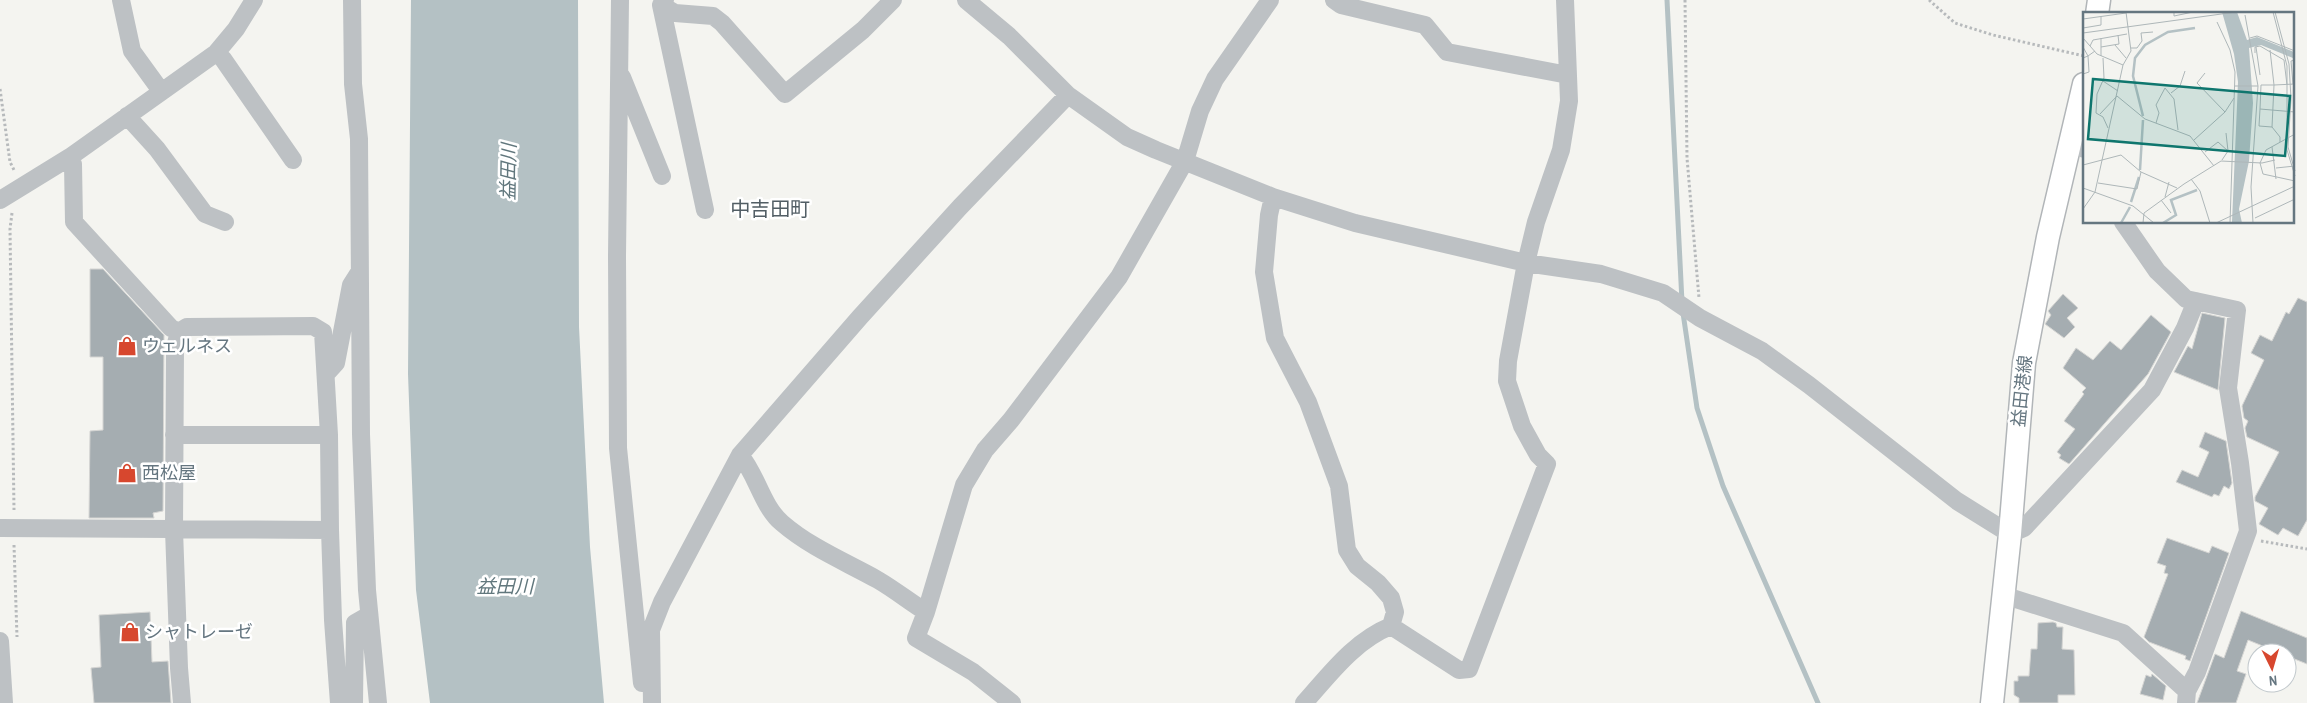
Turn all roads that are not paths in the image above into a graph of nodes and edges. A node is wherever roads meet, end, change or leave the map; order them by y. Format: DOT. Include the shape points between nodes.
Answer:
graph roads {
  1 [pos="121,0"];
  2 [pos="254,0"];
  3 [pos="352,0"];
  4 [pos="620,0"];
  5 [pos="893,0"];
  6 [pos="966,0"];
  7 [pos="1270,0"];
  8 [pos="1334,0"];
  9 [pos="1565,0"];
  10 [pos="663,3"];
  11 [pos="216,53"];
  12 [pos="618,69"];
  13 [pos="1568,75"];
  14 [pos="160,91"];
  15 [pos="1068,95"];
  16 [pos="2083,96"];
  17 [pos="128,116"];
  18 [pos="2079,143"];
  19 [pos="70,157"];
  20 [pos="293,160"];
  21 [pos="1186,161"];
  22 [pos="662,176"];
  23 [pos="1273,197"];
  24 [pos="8,203"];
  25 [pos="705,210"];
  26 [pos="224,222"];
  27 [pos="2125,224"];
  28 [pos="1526,263"];
  29 [pos="361,269"];
  30 [pos="2196,301"];
  31 [pos="179,332"];
  32 [pos="326,374"];
  33 [pos="174,435"];
  34 [pos="329,435"];
  35 [pos="740,455"];
  36 [pos="0,528"];
  37 [pos="174,530"];
  38 [pos="330,530"];
  39 [pos="2010,534"];
  40 [pos="2003,595"];
  41 [pos="926,612"];
  42 [pos="369,615"];
  43 [pos="1391,626"];
  44 [pos="9,641"];
  45 [pos="2186,697"];
  46 [pos="4,703"];
  47 [pos="182,703"];
  48 [pos="339,703"];
  49 [pos="354,703"];
  50 [pos="378,703"];
  51 [pos="644,703"];
  52 [pos="652,703"];
  53 [pos="1012,703"];
  54 [pos="1304,703"];
  55 [pos="1992,703"];
  1 -- 14 [label="street" via="132,51"];
  2 -- 11 [label="street"];
  3 -- 29 [label="street"];
  4 -- 12 [label="street"];
  5 -- 10 [label="street" via="863,30 785,94 713,16 676,13"];
  6 -- 15 [label="street" via="1009,36"];
  7 -- 21 [label="street" via="1215,78 1200,112"];
  8 -- 13 [label="street" via="1341,5 1425,25 1448,52"];
  9 -- 13 [label="street"];
  10 -- 25 [label="street"];
  11 -- 14 [label="street"];
  11 -- 20 [label="street" via="223,58"];
  12 -- 22 [label="street"];
  12 -- 51 [label="street" via="618,448"];
  13 -- 28 [label="street" via="1569,102 1561,150 1536,222"];
  14 -- 17 [label="street"];
  15 -- 21 [label="street" via="1127,136"];
  15 -- 35 [label="street" via="946,222"];
  16 -- 18 [label="main road, 益田港線"];
  17 -- 19 [label="street"];
  17 -- 26 [label="street" via="205,214"];
  18 -- 39 [label="main road, 益田港線" via="2048,237 2024,363"];
  19 -- 24 [label="street"];
  19 -- 31 [label="street" via="73,164 74,222 171,328"];
  21 -- 23 [label="street"];
  21 -- 41 [label="street" via="1118,276 985,450 964,485"];
  23 -- 28 [label="street" via="1355,222"];
  23 -- 43 [label="street" via="1264,272 1275,338 1308,402 1339,486 1347,550 1356,566 1391,598 1395,612"];
  27 -- 30 [label="street" via="2158,272 2186,299"];
  28 -- 39 [label="street" via="1602,274 1663,293 1770,357 1957,501"];
  28 -- 43 [label="street" via="1507,381 1522,426 1538,455 1547,464 1469,669 1459,670"];
  29 -- 32 [label="street" via="351,284 336,363"];
  29 -- 42 [label="street" via="361,434"];
  30 -- 39 [label="street" via="2152,390 2024,528"];
  30 -- 45 [label="street" via="2237,310 2228,388 2248,531"];
  31 -- 32 [label="street" via="187,327 313,326 323,332"];
  31 -- 33 [label="street" via="175,347"];
  32 -- 34 [label="street"];
  33 -- 34 [label="street"];
  33 -- 37 [label="street"];
  34 -- 38 [label="street"];
  35 -- 41 [label="street" via="771,511 782,523 829,555 878,580"];
  35 -- 52 [label="street" via="662,602 651,630"];
  36 -- 37 [label="street"];
  37 -- 38 [label="street"];
  37 -- 47 [label="street"];
  38 -- 48 [label="street" via="332,620"];
  39 -- 40 [label="main road, 益田港線"];
  40 -- 45 [label="street" via="2123,633"];
  40 -- 55 [label="main road, 益田港線"];
  41 -- 53 [label="street" via="916,638 973,672"];
  42 -- 49 [label="street" via="356,623"];
  42 -- 50 [label="street"];
  43 -- 54 [label="street" via="1371,634 1342,660"];
  44 -- 46 [label="street"];
}
